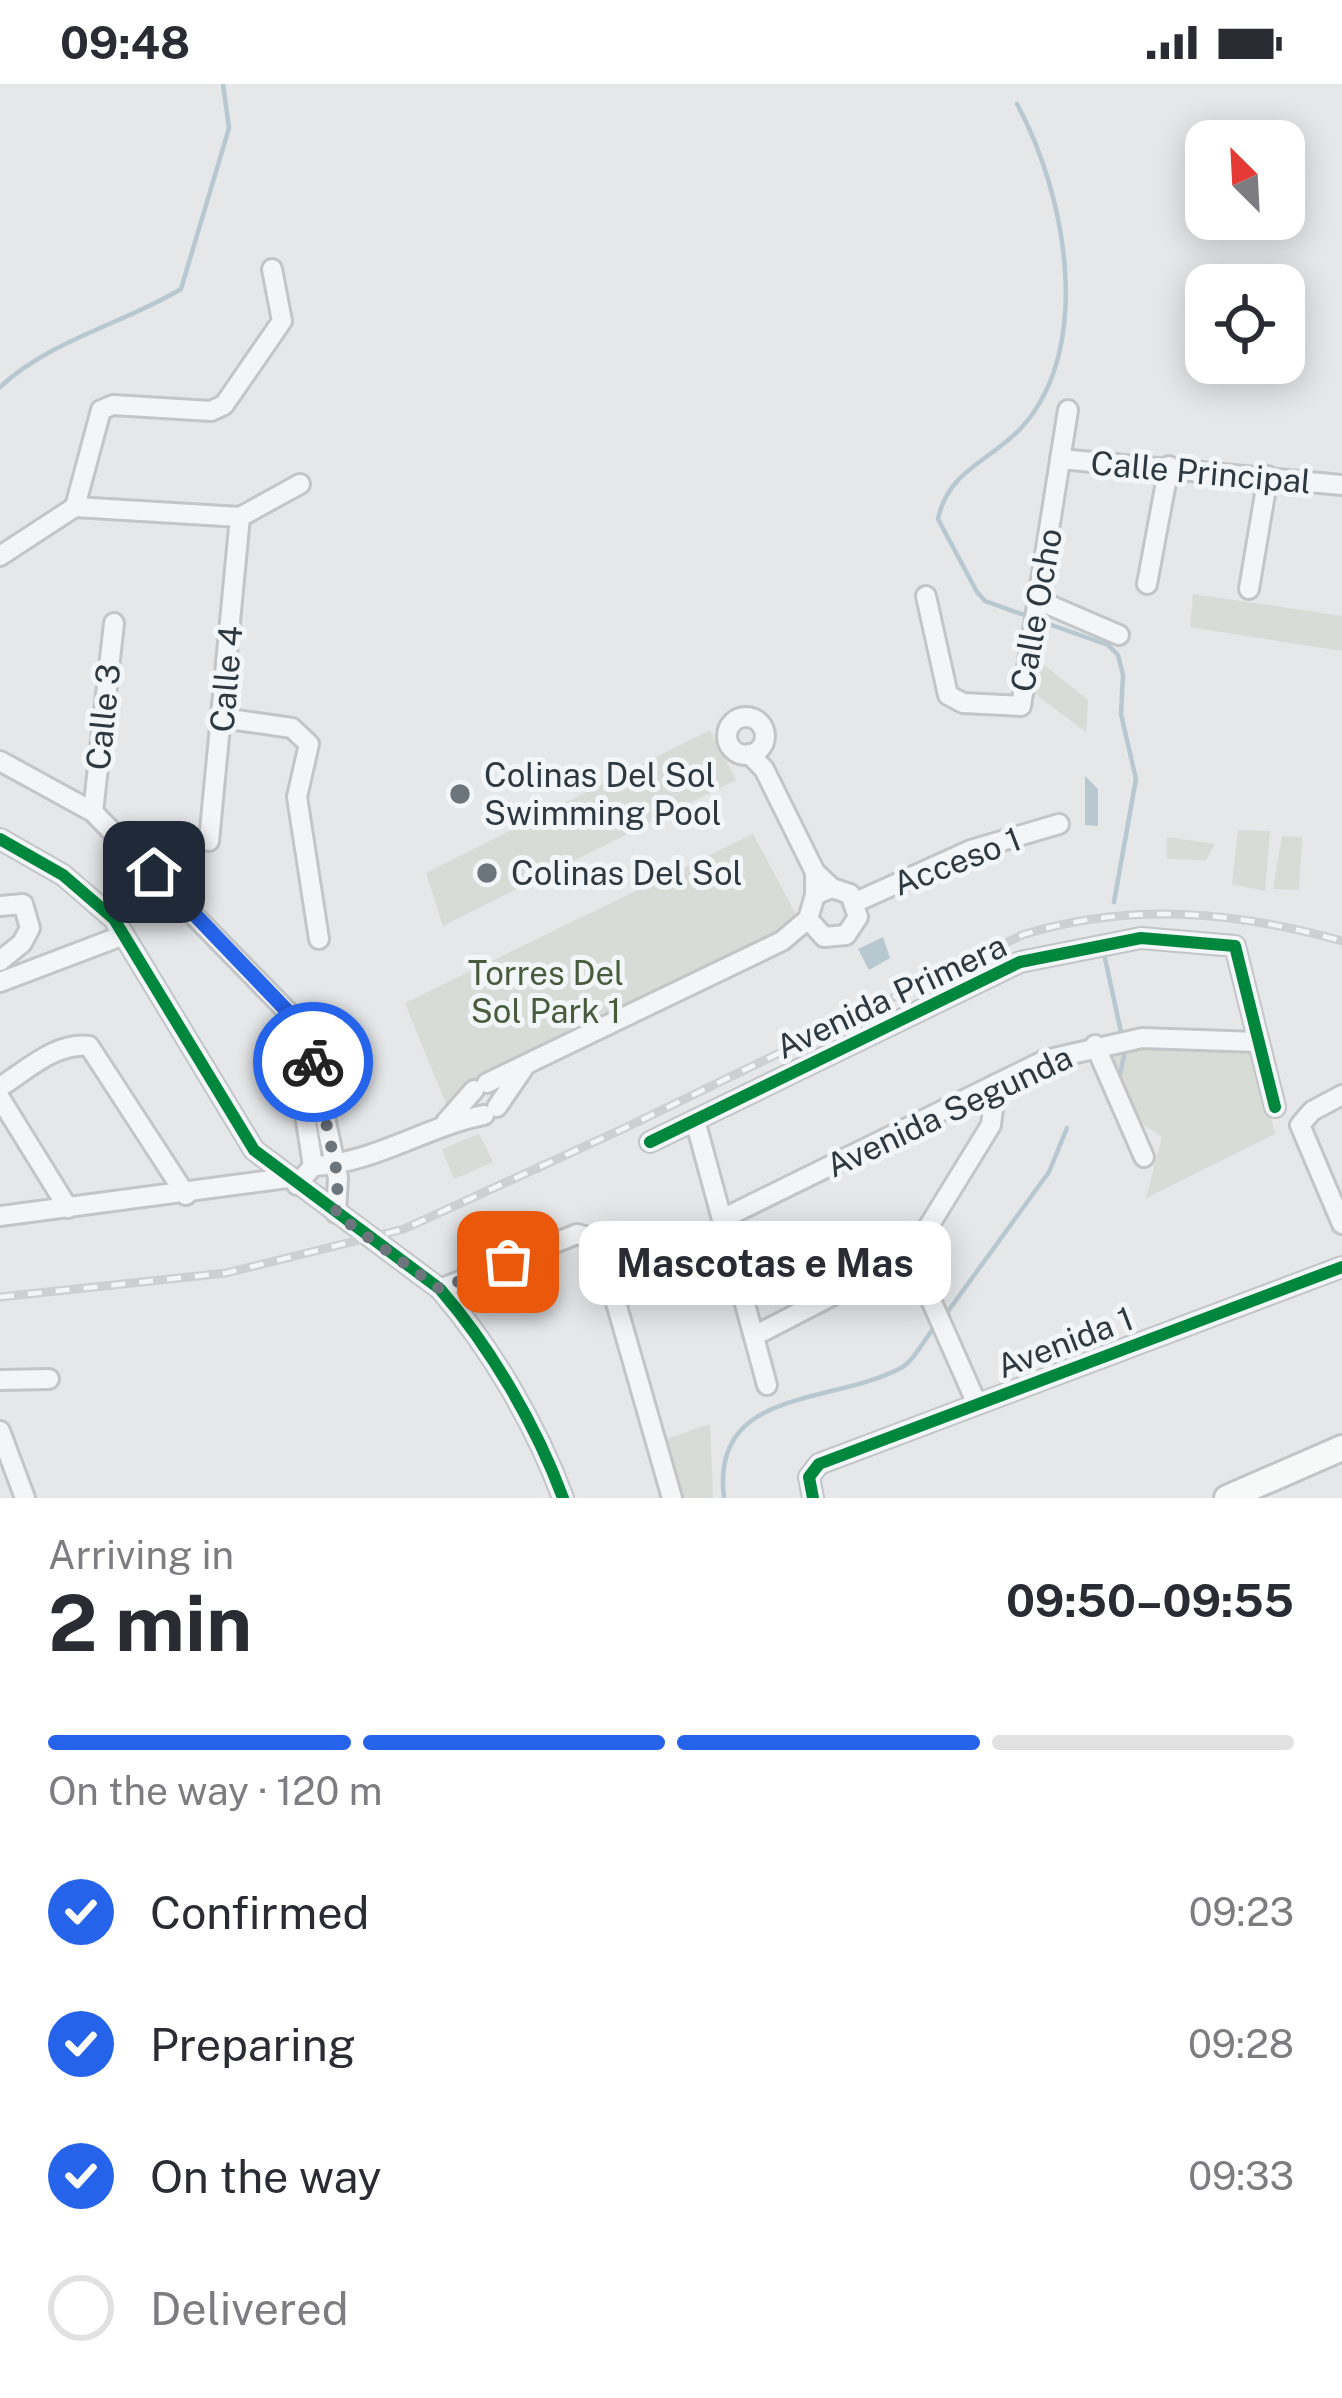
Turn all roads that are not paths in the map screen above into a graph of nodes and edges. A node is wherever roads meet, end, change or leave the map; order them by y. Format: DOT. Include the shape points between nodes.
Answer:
graph roads {
  1 [pos="272,269"];
  2 [pos="1068,410"];
  3 [pos="1060,459"];
  4 [pos="1169,466"];
  5 [pos="1268,476"];
  6 [pos="300,484"];
  7 [pos="1342,485"];
  8 [pos="75,507"];
  9 [pos="240,517"];
  10 [pos="0,556"];
  11 [pos="1147,584"];
  12 [pos="1249,589"];
  13 [pos="926,596"];
  14 [pos="1038,614"];
  15 [pos="114,622"];
  16 [pos="1119,634"];
  17 [pos="223,718"];
  18 [pos="755,750"];
  19 [pos="0,761"];
  20 [pos="93,812"];
  21 [pos="1059,824"];
  22 [pos="0,839"];
  23 [pos="209,841"];
  24 [pos="824,891"];
  25 [pos="856,902"];
  26 [pos="0,906"];
  27 [pos="813,926"];
  28 [pos="124,935"];
  29 [pos="319,939"];
  30 [pos="0,961"];
  31 [pos="0,982"];
  32 [pos="290,1014"];
  33 [pos="1258,1042"];
  34 [pos="1095,1045"];
  35 [pos="526,1065"];
  36 [pos="996,1084"];
  37 [pos="0,1087"];
  38 [pos="1342,1095"];
  39 [pos="0,1098"];
  40 [pos="1276,1107"];
  41 [pos="695,1120"];
  42 [pos="446,1122"];
  43 [pos="650,1142"];
  44 [pos="1144,1157"];
  45 [pos="334,1165"];
  46 [pos="313,1166"];
  47 [pos="292,1182"];
  48 [pos="186,1195"];
  49 [pos="68,1208"];
  50 [pos="336,1214"];
  51 [pos="0,1216"];
  52 [pos="722,1219"];
  53 [pos="1342,1225"];
  54 [pos="911,1255"];
  55 [pos="1342,1267"];
  56 [pos="440,1289"];
  57 [pos="754,1336"];
  58 [pos="49,1379"];
  59 [pos="0,1380"];
  60 [pos="767,1385"];
  61 [pos="976,1405"];
  62 [pos="0,1431"];
  63 [pos="1342,1448"];
  64 [pos="25,1498"];
  65 [pos="563,1498"];
  66 [pos="672,1498"];
  67 [pos="813,1498"];
  68 [pos="1227,1498"];
  1 -- 8 [label="street" via="282,321 224,405 106,407"];
  2 -- 3 [label="street, Calle Ocho"];
  3 -- 4 [label="street, Calle Principal"];
  3 -- 14 [label="street, Calle Ocho"];
  4 -- 5 [label="street, Calle Principal"];
  4 -- 11 [label="street"];
  5 -- 7 [label="street, Calle Principal"];
  5 -- 12 [label="street"];
  6 -- 9 [label="street"];
  8 -- 9 [label="street"];
  8 -- 10 [label="street"];
  9 -- 17 [label="street, Calle 4"];
  13 -- 14 [label="street, Calle Ocho" via="943,685 963,704 1021,706"];
  14 -- 16 [label="street"];
  15 -- 20 [label="street, Calle 3"];
  17 -- 23 [label="street, Calle 4"];
  17 -- 29 [label="street" via="292,728 309,744 297,797"];
  18 -- 24 [label="street, Acceso 1"];
  19 -- 20 [label="street"];
  20 -- 32 [label="street"];
  21 -- 25 [label="street, Acceso 1" via="971,850"];
  22 -- 28 [label="street" via="64,874"];
  24 -- 25 [label="street, Acceso 1"];
  24 -- 27 [label="street"];
  25 -- 27 [label="street, Acceso 1" via="852,931 831,938"];
  26 -- 30 [label="street" via="23,904 30,928"];
  27 -- 35 [label="street, Acceso 1"];
  28 -- 31 [label="street"];
  28 -- 47 [label="street" via="254,1150"];
  32 -- 45 [label="street" via="310,1051"];
  32 -- 46 [label="street"];
  33 -- 34 [label="street, Avenida Segunda" via="1142,1038"];
  33 -- 40 [label="street"];
  33 -- 41 [label="street, Avenida Primera" via="1237,948 1142,938 1019,962"];
  34 -- 36 [label="street, Avenida Segunda"];
  34 -- 44 [label="street"];
  35 -- 42 [label="street, Acceso 1" via="481,1086"];
  35 -- 42 [label="street, Acceso 1" via="491,1111"];
  36 -- 52 [label="street, Avenida Segunda"];
  36 -- 54 [label="street" via="991,1125"];
  37 -- 48 [label="street" via="54,1052 89,1046"];
  38 -- 53 [label="street" via="1300,1129"];
  39 -- 49 [label="street"];
  41 -- 43 [label="street, Avenida Primera"];
  41 -- 52 [label="street"];
  42 -- 45 [label="street, Acceso 1"];
  45 -- 46 [label="street, Acceso 1"];
  45 -- 50 [label="street"];
  46 -- 47 [label="street"];
  47 -- 48 [label="street"];
  47 -- 50 [label="street"];
  48 -- 49 [label="street"];
  49 -- 51 [label="street"];
  50 -- 56 [label="street"];
  52 -- 57 [label="street"];
  54 -- 57 [label="street"];
  54 -- 61 [label="street"];
  55 -- 61 [label="street, Avenida 1"];
  56 -- 65 [label="street" via="499,1373"];
  56 -- 66 [label="street" via="577,1234 598,1240"];
  57 -- 60 [label="street"];
  58 -- 59 [label="street"];
  61 -- 67 [label="street, Avenida 1" via="819,1464 811,1474"];
  62 -- 64 [label="street"];
  63 -- 68 [label="main road"];
}
